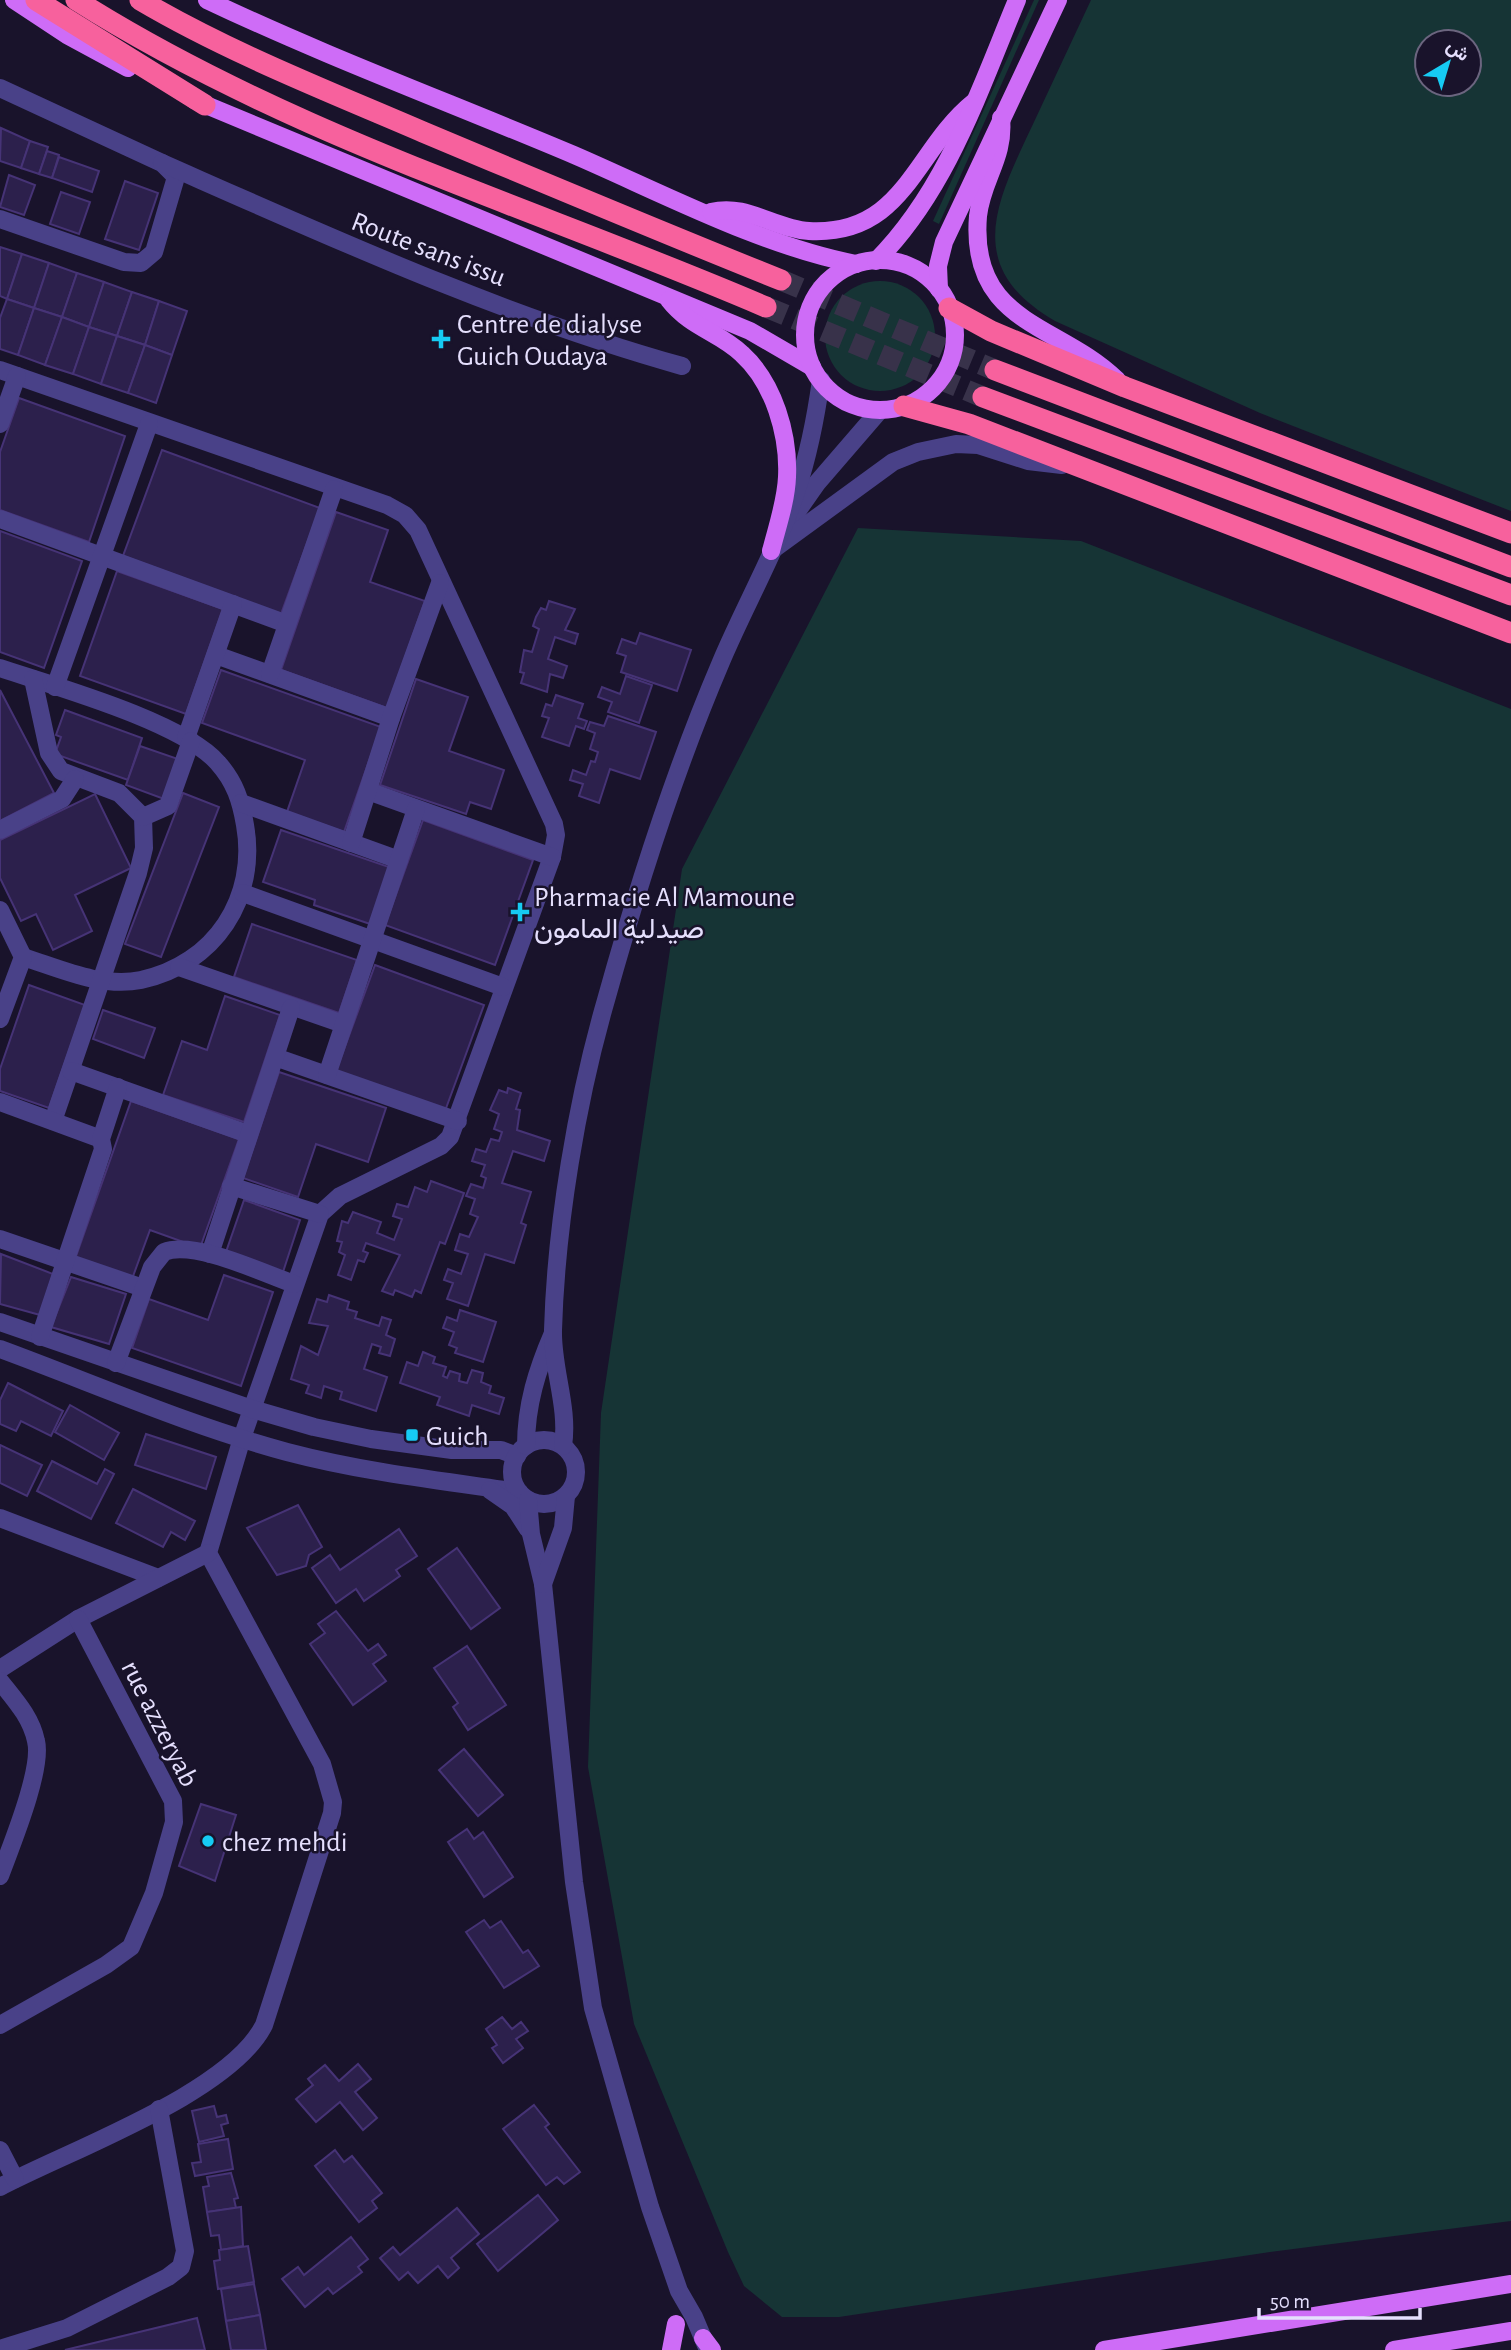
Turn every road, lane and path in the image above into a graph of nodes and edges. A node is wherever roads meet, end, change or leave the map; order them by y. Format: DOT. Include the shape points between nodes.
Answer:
graph roads {
  1 [pos="14,0"];
  2 [pos="36,0"];
  3 [pos="76,0"];
  4 [pos="140,0"];
  5 [pos="206,0"];
  6 [pos="1017,0"];
  7 [pos="1058,0"];
  8 [pos="0,88"];
  9 [pos="974,102"];
  10 [pos="205,105"];
  11 [pos="1001,118"];
  12 [pos="162,163"];
  13 [pos="710,213"];
  14 [pos="0,219"];
  15 [pos="876,261"];
  16 [pos="856,264"];
  17 [pos="781,280"];
  18 [pos="667,297"];
  19 [pos="944,298"];
  20 [pos="766,307"];
  21 [pos="682,366"];
  22 [pos="995,370"];
  23 [pos="8,373"];
  24 [pos="816,373"];
  25 [pos="1125,387"];
  26 [pos="983,397"];
  27 [pos="904,406"];
  28 [pos="880,410"];
  29 [pos="0,424"];
  30 [pos="149,424"];
  31 [pos="1079,467"];
  32 [pos="334,489"];
  33 [pos="0,519"];
  34 [pos="1511,533"];
  35 [pos="771,551"];
  36 [pos="102,556"];
  37 [pos="1511,567"];
  38 [pos="440,583"];
  39 [pos="1511,595"];
  40 [pos="233,604"];
  41 [pos="287,624"];
  42 [pos="1511,633"];
  43 [pos="216,655"];
  44 [pos="0,668"];
  45 [pos="270,674"];
  46 [pos="33,679"];
  47 [pos="55,687"];
  48 [pos="391,718"];
  49 [pos="188,740"];
  50 [pos="75,779"];
  51 [pos="368,791"];
  52 [pos="241,803"];
  53 [pos="415,809"];
  54 [pos="143,817"];
  55 [pos="0,830"];
  56 [pos="351,843"];
  57 [pos="552,857"];
  58 [pos="399,860"];
  59 [pos="243,893"];
  60 [pos="0,910"];
  61 [pos="371,941"];
  62 [pos="23,957"];
  63 [pos="179,967"];
  64 [pos="100,981"];
  65 [pos="503,987"];
  66 [pos="291,1008"];
  67 [pos="0,1019"];
  68 [pos="343,1024"];
  69 [pos="275,1057"];
  70 [pos="71,1071"];
  71 [pos="327,1075"];
  72 [pos="118,1087"];
  73 [pos="0,1102"];
  74 [pos="54,1121"];
  75 [pos="458,1121"];
  76 [pos="248,1134"];
  77 [pos="101,1139"];
  78 [pos="231,1185"];
  79 [pos="320,1214"];
  80 [pos="0,1240"];
  81 [pos="211,1254"];
  82 [pos="64,1260"];
  83 [pos="294,1284"];
  84 [pos="143,1288"];
  85 [pos="0,1322"];
  86 [pos="553,1333"];
  87 [pos="40,1337"];
  88 [pos="0,1349"];
  89 [pos="116,1363"];
  90 [pos="252,1409"];
  91 [pos="242,1438"];
  92 [pos="563,1446"];
  93 [pos="521,1450"];
  94 [pos="484,1487"];
  95 [pos="524,1496"];
  96 [pos="566,1496"];
  97 [pos="0,1518"];
  98 [pos="531,1534"];
  99 [pos="208,1553"];
  100 [pos="158,1577"];
  101 [pos="542,1584"];
  102 [pos="78,1619"];
  103 [pos="0,1670"];
  104 [pos="0,1681"];
  105 [pos="0,1876"];
  106 [pos="0,2025"];
  107 [pos="159,2109"];
  108 [pos="0,2150"];
  109 [pos="7,2183"];
  110 [pos="1511,2284"];
  111 [pos="679,2291"];
  112 [pos="676,2324"];
  113 [pos="1511,2331"];
  114 [pos="707,2346"];
  115 [pos="0,2349"];
  116 [pos="671,2350"];
  117 [pos="679,2350"];
  118 [pos="1104,2350"];
  119 [pos="1394,2350"];
  1 -- 10 [label="main road" via="67,35"];
  2 -- 10 [label="highway"];
  3 -- 20 [label="highway" via="149,46 293,118 648,256"];
  4 -- 17 [label="highway" via="189,29 341,97"];
  5 -- 13 [label="main road" via="308,48"];
  6 -- 9 [label="main road"];
  7 -- 11 [label="main road"];
  8 -- 12 [label="street, Route sans issu"];
  9 -- 13 [label="main road" via="944,133 908,187 872,218 849,227 809,231 735,209"];
  9 -- 15 [label="main road" via="929,194"];
  10 -- 18 [label="main road"];
  11 -- 19 [label="main road" via="944,242 938,266"];
  11 -- 25 [label="main road" via="1001,149 984,190 977,227 991,283 1029,325 1090,358"];
  12 -- 14 [label="street" via="174,173 176,188 154,252 141,263 124,262"];
  12 -- 21 [label="street, Route sans issu" via="400,268"];
  13 -- 16 [label="main road" via="786,246"];
  15 -- 16 [label="main road"];
  15 -- 19 [label="main road" via="911,267"];
  16 -- 24 [label="main road" via="825,283 814,297 804,332"];
  18 -- 24 [label="main road" via="771,341"];
  18 -- 35 [label="main road" via="696,327 742,354 765,383 780,418 787,478"];
  19 -- 25 [label="highway" via="991,331"];
  19 -- 27 [label="main road" via="954,337 948,367 937,384"];
  22 -- 37 [label="highway"];
  23 -- 29 [label="street"];
  23 -- 30 [label="street"];
  24 -- 28 [label="main road" via="840,398"];
  24 -- 35 [label="street" via="813,426 797,490"];
  25 -- 34 [label="highway"];
  26 -- 39 [label="highway"];
  27 -- 28 [label="main road"];
  27 -- 31 [label="highway" via="948,416"];
  28 -- 35 [label="street" via="817,482"];
  30 -- 32 [label="street"];
  30 -- 36 [label="street"];
  31 -- 35 [label="street" via="1028,461 978,445 956,444 918,452 893,462"];
  31 -- 42 [label="highway"];
  32 -- 38 [label="street" via="405,515 418,530"];
  32 -- 41 [label="street"];
  33 -- 36 [label="street"];
  35 -- 86 [label="street" via="683,756 605,1002 569,1184"];
  36 -- 40 [label="street"];
  36 -- 47 [label="street"];
  38 -- 48 [label="street"];
  38 -- 57 [label="street" via="554,824"];
  40 -- 41 [label="street"];
  40 -- 43 [label="street"];
  41 -- 45 [label="street"];
  43 -- 45 [label="street"];
  43 -- 49 [label="street"];
  44 -- 46 [label="street"];
  45 -- 48 [label="street"];
  46 -- 47 [label="street"];
  46 -- 50 [label="street" via="49,753 61,771"];
  47 -- 49 [label="street"];
  48 -- 51 [label="street"];
  49 -- 52 [label="street" via="217,761 235,785"];
  49 -- 54 [label="street" via="168,806"];
  50 -- 54 [label="street" via="119,793"];
  50 -- 55 [label="street" via="62,799"];
  51 -- 53 [label="street"];
  51 -- 56 [label="street"];
  52 -- 56 [label="street"];
  52 -- 59 [label="street" via="249,868"];
  53 -- 57 [label="street"];
  53 -- 58 [label="street"];
  54 -- 64 [label="street" via="144,848 138,873"];
  56 -- 58 [label="street"];
  57 -- 65 [label="street"];
  58 -- 61 [label="street"];
  59 -- 61 [label="street"];
  59 -- 63 [label="street" via="227,923"];
  60 -- 62 [label="street"];
  61 -- 65 [label="street"];
  61 -- 68 [label="street"];
  62 -- 64 [label="street"];
  62 -- 67 [label="street"];
  63 -- 64 [label="street" via="142,980"];
  63 -- 66 [label="street"];
  64 -- 70 [label="street"];
  65 -- 75 [label="street"];
  66 -- 68 [label="street"];
  66 -- 69 [label="street"];
  68 -- 71 [label="street"];
  69 -- 71 [label="street"];
  69 -- 76 [label="street"];
  70 -- 72 [label="street"];
  70 -- 74 [label="street"];
  71 -- 75 [label="street"];
  72 -- 76 [label="street"];
  72 -- 77 [label="street"];
  73 -- 74 [label="street"];
  74 -- 77 [label="street"];
  75 -- 79 [label="street" via="441,1146 340,1196"];
  76 -- 78 [label="street"];
  77 -- 82 [label="street" via="103,1149"];
  78 -- 79 [label="street"];
  78 -- 81 [label="street"];
  79 -- 83 [label="street"];
  80 -- 82 [label="street"];
  81 -- 83 [label="street"];
  81 -- 84 [label="street" via="163,1252"];
  82 -- 84 [label="street"];
  82 -- 87 [label="street"];
  83 -- 90 [label="street"];
  84 -- 89 [label="street"];
  85 -- 87 [label="street"];
  86 -- 92 [label="street" via="564,1415"];
  86 -- 93 [label="street" via="534,1379"];
  87 -- 89 [label="street"];
  88 -- 91 [label="street"];
  89 -- 90 [label="street"];
  90 -- 91 [label="street"];
  90 -- 93 [label="street" via="371,1439 452,1450"];
  91 -- 94 [label="street" via="354,1467"];
  91 -- 99 [label="street"];
  92 -- 93 [label="street" via="542,1440"];
  92 -- 96 [label="street" via="576,1471"];
  93 -- 95 [label="street" via="512,1470"];
  94 -- 95 [label="street"];
  94 -- 98 [label="street" via="513,1506"];
  95 -- 96 [label="street" via="552,1504"];
  95 -- 98 [label="street"];
  96 -- 101 [label="street" via="563,1528"];
  97 -- 100 [label="street"];
  98 -- 101 [label="street"];
  99 -- 100 [label="street"];
  99 -- 107 [label="street" via="321,1764 333,1802 273,1998 255,2042 230,2068"];
  100 -- 102 [label="street"];
  101 -- 111 [label="street" via="574,1882 593,2008 628,2136"];
  102 -- 103 [label="street"];
  102 -- 106 [label="street, rue azzeryab" via="176,1814 154,1893 131,1947"];
  104 -- 105 [label="street" via="30,1722 38,1752"];
  107 -- 109 [label="street"];
  107 -- 115 [label="street" via="185,2252 181,2267 67,2328"];
  108 -- 109 [label="street"];
  110 -- 118 [label="main road"];
  111 -- 112 [label="street"];
  111 -- 114 [label="street"];
  112 -- 116 [label="main road"];
  112 -- 117 [label="street"];
  113 -- 119 [label="main road"];
}
